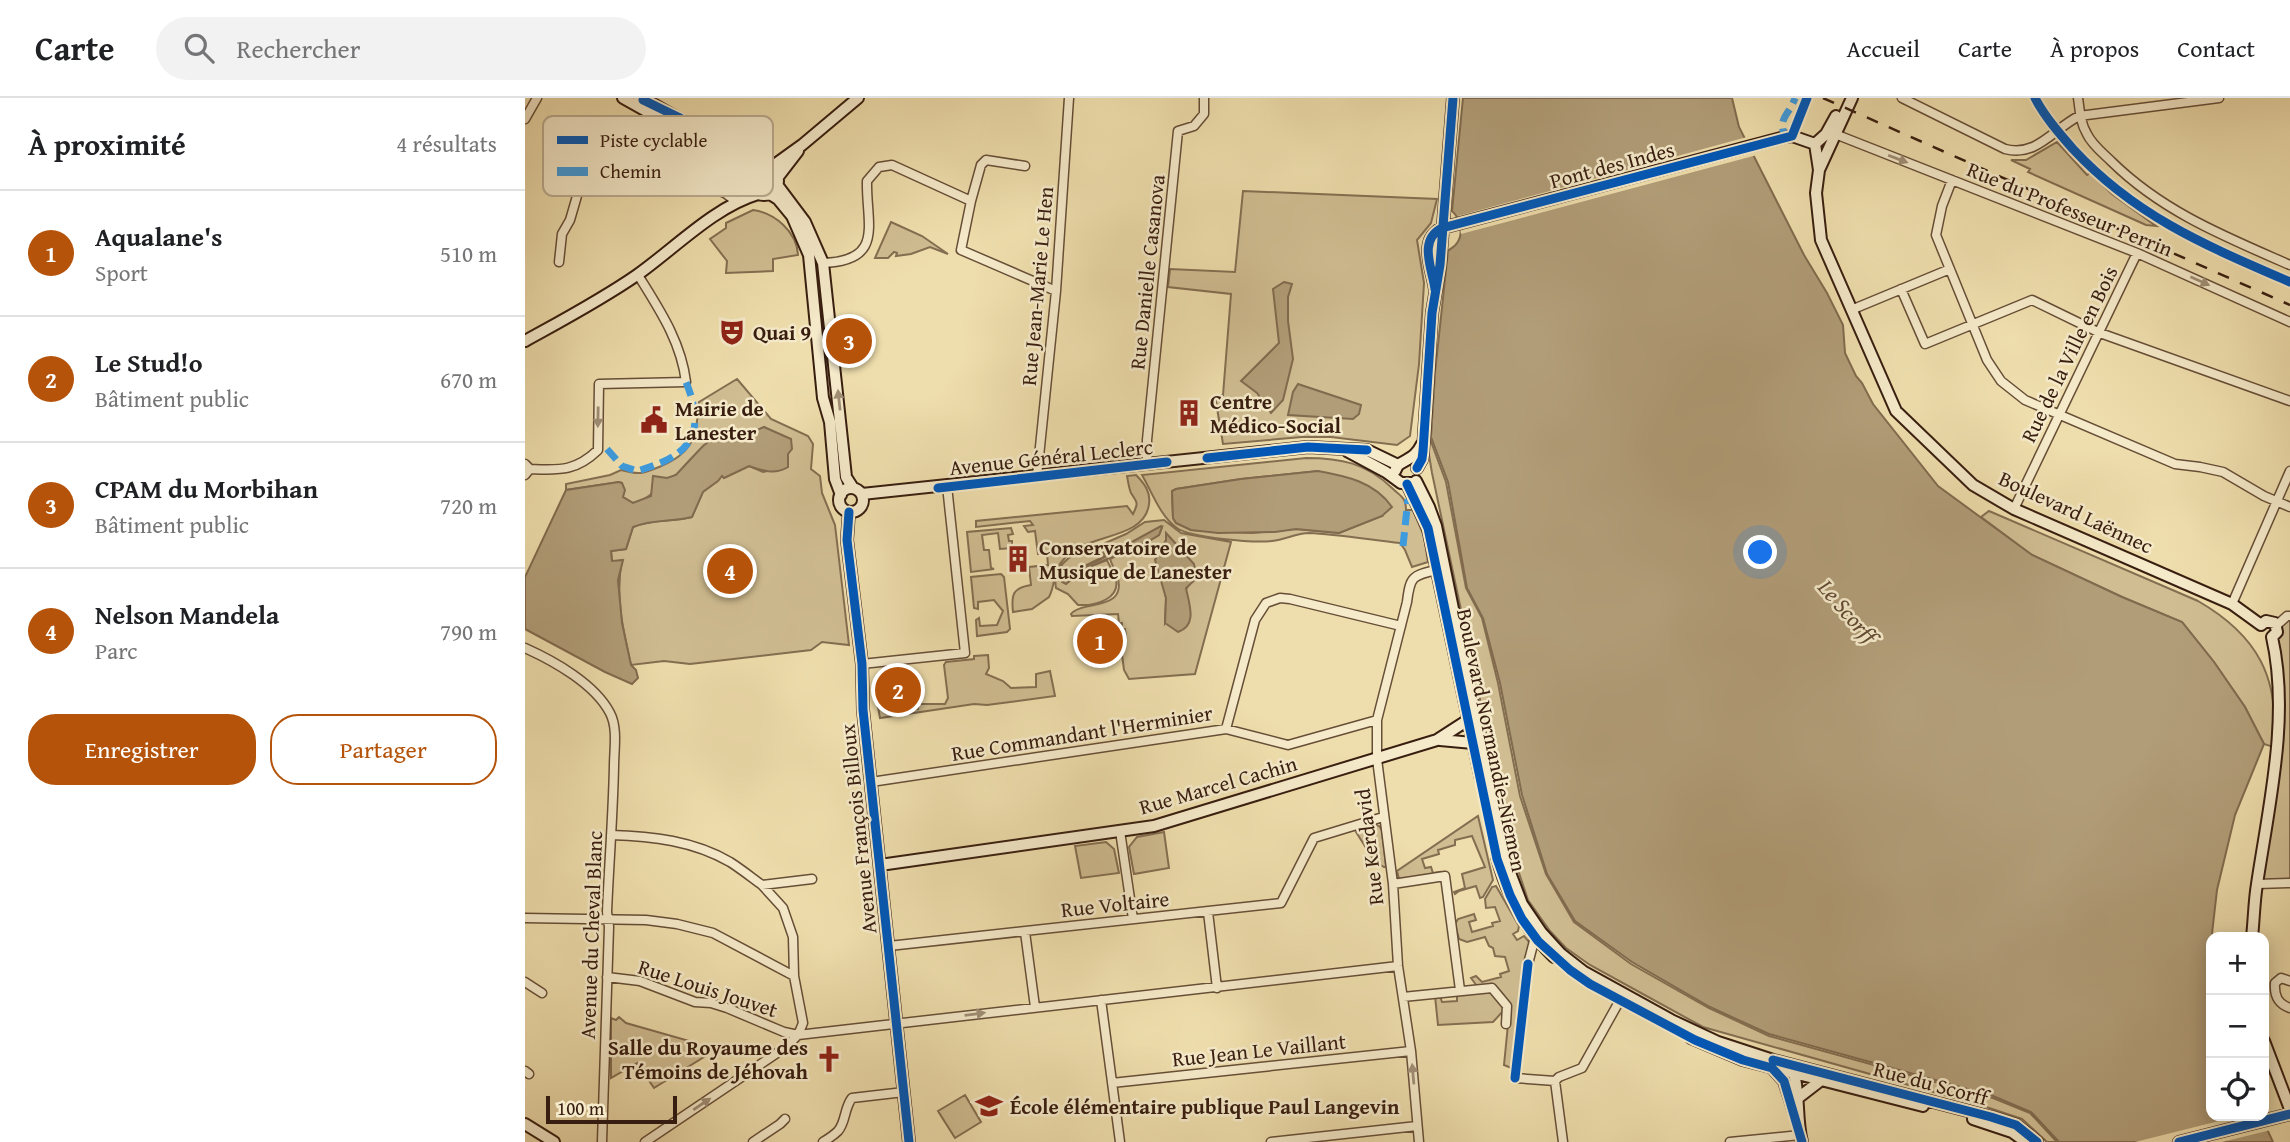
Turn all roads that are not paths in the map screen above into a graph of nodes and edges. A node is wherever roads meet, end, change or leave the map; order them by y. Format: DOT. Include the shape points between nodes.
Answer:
graph roads {
  1 [pos="537,98"];
  2 [pos="623,98"];
  3 [pos="858,98"];
  4 [pos="1069,98"];
  5 [pos="1204,98"];
  6 [pos="1453,98"];
  7 [pos="1845,98"];
  8 [pos="1852,98"];
  9 [pos="1902,98"];
  10 [pos="2078,98"];
  11 [pos="2219,98"];
  12 [pos="641,99"];
  13 [pos="655,116"];
  14 [pos="661,116"];
  15 [pos="676,116"];
  16 [pos="2079,116"];
  17 [pos="525,119"];
  18 [pos="1824,144"];
  19 [pos="802,145"];
  20 [pos="773,162"];
  21 [pos="1025,166"];
  22 [pos="1952,180"];
  23 [pos="773,182"];
  24 [pos="775,186"];
  25 [pos="577,196"];
  26 [pos="730,196"];
  27 [pos="736,196"];
  28 [pos="752,196"];
  29 [pos="733,199"];
  30 [pos="971,201"];
  31 [pos="706,222"];
  32 [pos="1442,228"];
  33 [pos="2137,253"];
  34 [pos="809,255"];
  35 [pos="559,262"];
  36 [pos="824,263"];
  37 [pos="2290,265"];
  38 [pos="1950,269"];
  39 [pos="638,275"];
  40 [pos="1901,289"];
  41 [pos="1056,291"];
  42 [pos="1851,310"];
  43 [pos="2290,322"];
  44 [pos="1972,324"];
  45 [pos="2100,332"];
  46 [pos="525,341"];
  47 [pos="2290,401"];
  48 [pos="2060,415"];
  49 [pos="1345,450"];
  50 [pos="1147,464"];
  51 [pos="1408,465"];
  52 [pos="527,469"];
  53 [pos="2290,471"];
  54 [pos="1037,476"];
  55 [pos="1407,481"];
  56 [pos="943,487"];
  57 [pos="841,495"];
  58 [pos="860,495"];
  59 [pos="2277,501"];
  60 [pos="2290,507"];
  61 [pos="2014,509"];
  62 [pos="849,512"];
  63 [pos="1437,570"];
  64 [pos="2232,604"];
  65 [pos="2290,616"];
  66 [pos="2261,625"];
  67 [pos="2277,625"];
  68 [pos="1401,626"];
  69 [pos="2272,637"];
  70 [pos="525,648"];
  71 [pos="862,664"];
  72 [pos="1377,720"];
  73 [pos="1468,720"];
  74 [pos="1226,729"];
  75 [pos="1437,740"];
  76 [pos="1473,743"];
  77 [pos="1377,759"];
  78 [pos="871,782"];
  79 [pos="1383,817"];
  80 [pos="1120,831"];
  81 [pos="611,835"];
  82 [pos="880,865"];
  83 [pos="812,879"];
  84 [pos="2290,883"];
  85 [pos="1392,884"];
  86 [pos="2257,884"];
  87 [pos="762,885"];
  88 [pos="1208,912"];
  89 [pos="525,918"];
  90 [pos="1133,919"];
  91 [pos="608,920"];
  92 [pos="1025,932"];
  93 [pos="2252,932"];
  94 [pos="1535,937"];
  95 [pos="889,947"];
  96 [pos="1528,964"];
  97 [pos="1398,967"];
  98 [pos="794,976"];
  99 [pos="607,977"];
  100 [pos="2290,981"];
  101 [pos="525,982"];
  102 [pos="1217,988"];
  103 [pos="1460,990"];
  104 [pos="543,993"];
  105 [pos="1403,997"];
  106 [pos="1101,1000"];
  107 [pos="1620,1000"];
  108 [pos="1035,1007"];
  109 [pos="2290,1008"];
  110 [pos="895,1023"];
  111 [pos="1506,1024"];
  112 [pos="798,1035"];
  113 [pos="1411,1051"];
  114 [pos="2269,1055"];
  115 [pos="1772,1068"];
  116 [pos="1794,1070"];
  117 [pos="1810,1070"];
  118 [pos="1515,1078"];
  119 [pos="1555,1081"];
  120 [pos="1819,1081"];
  121 [pos="1112,1083"];
  122 [pos="904,1092"];
  123 [pos="1798,1098"];
  124 [pos="2290,1112"];
  125 [pos="785,1119"];
  126 [pos="525,1124"];
  127 [pos="1417,1126"];
  128 [pos="661,1132"];
  129 [pos="1800,1134"];
  130 [pos="554,1142"];
  131 [pos="602,1142"];
  132 [pos="645,1142"];
  133 [pos="668,1142"];
  134 [pos="753,1142"];
  135 [pos="823,1142"];
  136 [pos="909,1142"];
  137 [pos="1120,1142"];
  138 [pos="1271,1142"];
  139 [pos="1419,1142"];
  140 [pos="1563,1142"];
  141 [pos="1730,1142"];
  142 [pos="2026,1142"];
  143 [pos="2037,1142"];
  144 [pos="2179,1142"];
  1 -- 17 [label="street"];
  2 -- 13 [label="main road"];
  3 -- 19 [label="main road"];
  4 -- 41 [label="street, Rue Jean-Marie Le Hen"];
  5 -- 50 [label="street, Rue Danielle Casanova" via="1204,114 1194,126 1178,131"];
  6 -- 32 [label="main road"];
  7 -- 18 [label="main road"];
  8 -- 18 [label="main road"];
  9 -- 16 [label="street" via="2013,151 2027,151"];
  10 -- 16 [label="street"];
  11 -- 16 [label="street"];
  12 -- 14 [label="main road"];
  12 -- 15 [label="main road"];
  16 -- 37 [label="street" via="2093,143 2149,195 2192,221"];
  18 -- 22 [label="street, Rue du Professeur Perrin, one-way"];
  18 -- 32 [label="main road, Pont des Indes" via="1787,137"];
  18 -- 42 [label="main road, Boulevard Laënnec" via="1816,192 1821,240"];
  19 -- 20 [label="main road"];
  19 -- 24 [label="main road"];
  21 -- 30 [label="street" via="986,160"];
  22 -- 33 [label="street, Rue du Professeur Perrin"];
  22 -- 38 [label="street" via="1936,235"];
  23 -- 24 [label="main road"];
  24 -- 34 [label="main road, Avenue François Billoux"];
  24 -- 36 [label="main road" via="805,222"];
  25 -- 35 [label="street" via="562,234"];
  26 -- 29 [label="street"];
  27 -- 29 [label="main road"];
  28 -- 31 [label="main road"];
  29 -- 31 [label="main road"];
  30 -- 36 [label="street" via="892,165 879,167 867,181 870,234 865,247 856,257"];
  30 -- 41 [label="street" via="961,250"];
  31 -- 39 [label="main road"];
  32 -- 51 [label="main road" via="1422,459"];
  33 -- 43 [label="street, Rue du Professeur Perrin, one-way"];
  33 -- 45 [label="street, Rue de la Ville en Bois"];
  34 -- 36 [label="main road"];
  34 -- 57 [label="main road, Avenue François Billoux" via="823,398"];
  58 -- 36 [label="main road, one-way" via="846,477"];
  38 -- 40 [label="street"];
  38 -- 44 [label="street"];
  39 -- 46 [label="main road"];
  39 -- 52 [label="street, one-way" via="667,322 686,382 599,384 598,450 573,468"];
  40 -- 42 [label="street"];
  40 -- 44 [label="street" via="1925,344"];
  41 -- 54 [label="street, Rue Jean-Marie Le Hen"];
  42 -- 61 [label="main road, Boulevard Laënnec" via="1896,411 1972,485"];
  44 -- 45 [label="street" via="2032,300"];
  44 -- 48 [label="street" via="2001,381 2025,400"];
  45 -- 47 [label="street"];
  45 -- 48 [label="street, Rue de la Ville en Bois"];
  48 -- 59 [label="street" via="2175,464 2223,472"];
  48 -- 61 [label="street, Rue de la Ville en Bois"];
  49 -- 50 [label="main road, Avenue Général Leclerc" via="1308,447"];
  49 -- 51 [label="main road, Avenue Général Leclerc" via="1367,450"];
  49 -- 55 [label="main road, Avenue Général Leclerc"];
  50 -- 54 [label="main road, Avenue Général Leclerc"];
  51 -- 55 [label="main road" via="1418,476"];
  51 -- 55 [label="main road" via="1395,472"];
  53 -- 59 [label="street"];
  54 -- 56 [label="main road, Avenue Général Leclerc"];
  55 -- 63 [label="main road, Boulevard Normandie-Niemen" via="1428,528"];
  55 -- 116 [label="main road, Boulevard Normandie-Niemen" via="1436,526 1504,857 1528,915 1561,954 1594,978 1699,1034"];
  56 -- 58 [label="main road, Avenue Général Leclerc" via="925,493"];
  56 -- 71 [label="street" via="965,653"];
  57 -- 58 [label="main road" via="846,489"];
  57 -- 62 [label="main road, Avenue François Billoux" via="841,506"];
  58 -- 62 [label="main road" via="859,510"];
  59 -- 60 [label="street"];
  59 -- 64 [label="street"];
  61 -- 64 [label="main road, Boulevard Laënnec"];
  62 -- 71 [label="main road, Avenue François Billoux"];
  63 -- 68 [label="street, Rue Kerdavid" via="1411,580"];
  63 -- 73 [label="main road, Boulevard Normandie-Niemen"];
  64 -- 66 [label="main road, Boulevard Laënnec"];
  65 -- 67 [label="street"];
  66 -- 67 [label="main road" via="2269,621"];
  66 -- 69 [label="main road" via="2264,636"];
  67 -- 69 [label="main road"];
  68 -- 72 [label="street, Rue Kerdavid"];
  68 -- 74 [label="street" via="1290,599 1266,603 1255,620"];
  69 -- 86 [label="main road" via="2281,659 2286,726"];
  70 -- 81 [label="street, Avenue du Cheval Blanc" via="578,679 609,711 614,730"];
  71 -- 78 [label="main road, Avenue François Billoux"];
  72 -- 74 [label="street, Rue Commandant l'Herminier" via="1288,745"];
  72 -- 77 [label="street, Rue Kerdavid"];
  73 -- 75 [label="main road, Rue Marcel Cachin"];
  73 -- 76 [label="main road, Boulevard Normandie-Niemen"];
  74 -- 78 [label="street, Rue Commandant l'Herminier"];
  75 -- 76 [label="main road, Rue Marcel Cachin"];
  75 -- 77 [label="main road, Rue Marcel Cachin"];
  76 -- 94 [label="main road, Boulevard Normandie-Niemen" via="1497,859 1516,907"];
  77 -- 79 [label="street, Rue Kerdavid"];
  77 -- 80 [label="main road, Rue Marcel Cachin" via="1154,826"];
  78 -- 82 [label="main road, Avenue François Billoux"];
  79 -- 85 [label="street, Rue Kerdavid"];
  79 -- 88 [label="street, Rue Voltaire" via="1314,838 1281,903"];
  80 -- 82 [label="main road, Rue Marcel Cachin"];
  80 -- 90 [label="street"];
  81 -- 87 [label="street" via="667,839 700,849"];
  81 -- 91 [label="street, Avenue du Cheval Blanc"];
  82 -- 95 [label="main road, Avenue François Billoux"];
  83 -- 87 [label="street"];
  84 -- 86 [label="street"];
  85 -- 97 [label="street, Rue Kerdavid"];
  85 -- 103 [label="street" via="1445,876"];
  86 -- 93 [label="main road"];
  87 -- 98 [label="street" via="783,908 793,937"];
  88 -- 90 [label="street, Rue Voltaire"];
  88 -- 102 [label="street"];
  89 -- 91 [label="street"];
  90 -- 92 [label="street, Rue Voltaire"];
  91 -- 98 [label="street" via="646,920 713,933"];
  91 -- 99 [label="street, Avenue du Cheval Blanc"];
  92 -- 95 [label="street, Rue Voltaire"];
  92 -- 108 [label="street"];
  94 -- 96 [label="street"];
  94 -- 107 [label="main road, Boulevard Normandie-Niemen" via="1580,978"];
  95 -- 110 [label="main road, Avenue François Billoux"];
  97 -- 102 [label="street"];
  97 -- 105 [label="street, Rue Kerdavid"];
  98 -- 112 [label="street" via="803,1023"];
  99 -- 112 [label="street, Rue Louis Jouvet" via="640,981"];
  99 -- 131 [label="street, Avenue du Cheval Blanc"];
  100 -- 109 [label="street" via="2281,978 2274,993 2281,1005"];
  101 -- 104 [label="street"];
  102 -- 106 [label="street"];
  103 -- 105 [label="street"];
  103 -- 111 [label="street" via="1492,988 1507,1006"];
  105 -- 113 [label="street, Rue Kerdavid"];
  106 -- 108 [label="street"];
  106 -- 121 [label="street"];
  107 -- 115 [label="main road, Boulevard Normandie-Niemen" via="1716,1050"];
  107 -- 119 [label="street" via="1582,1068"];
  110 -- 108 [label="street, one-way"];
  110 -- 112 [label="street"];
  110 -- 122 [label="main road, Avenue François Billoux"];
  128 -- 112 [label="street, one-way"];
  113 -- 121 [label="street, Rue Jean Le Vaillant"];
  127 -- 113 [label="street, Rue Kerdavid, one-way"];
  114 -- 124 [label="main road"];
  115 -- 116 [label="main road, Boulevard Normandie-Niemen"];
  115 -- 129 [label="main road" via="1784,1081"];
  116 -- 117 [label="main road, Boulevard Normandie-Niemen"];
  116 -- 120 [label="main road, Rue du Scorff"];
  116 -- 123 [label="main road"];
  117 -- 143 [label="main road, Rue du Scorff" via="2016,1125"];
  118 -- 119 [label="street"];
  119 -- 140 [label="street"];
  120 -- 123 [label="main road"];
  120 -- 142 [label="main road, Rue du Scorff" via="1961,1115 2012,1132"];
  121 -- 137 [label="street"];
  122 -- 135 [label="street" via="852,1098 838,1131"];
  122 -- 136 [label="main road, Avenue François Billoux"];
  123 -- 129 [label="main road"];
  124 -- 144 [label="main road"];
  125 -- 134 [label="street"];
  126 -- 130 [label="main road"];
  127 -- 138 [label="street"];
  127 -- 139 [label="street, Rue Kerdavid"];
  128 -- 132 [label="street"];
  128 -- 133 [label="street"];
  129 -- 141 [label="street"];
}
